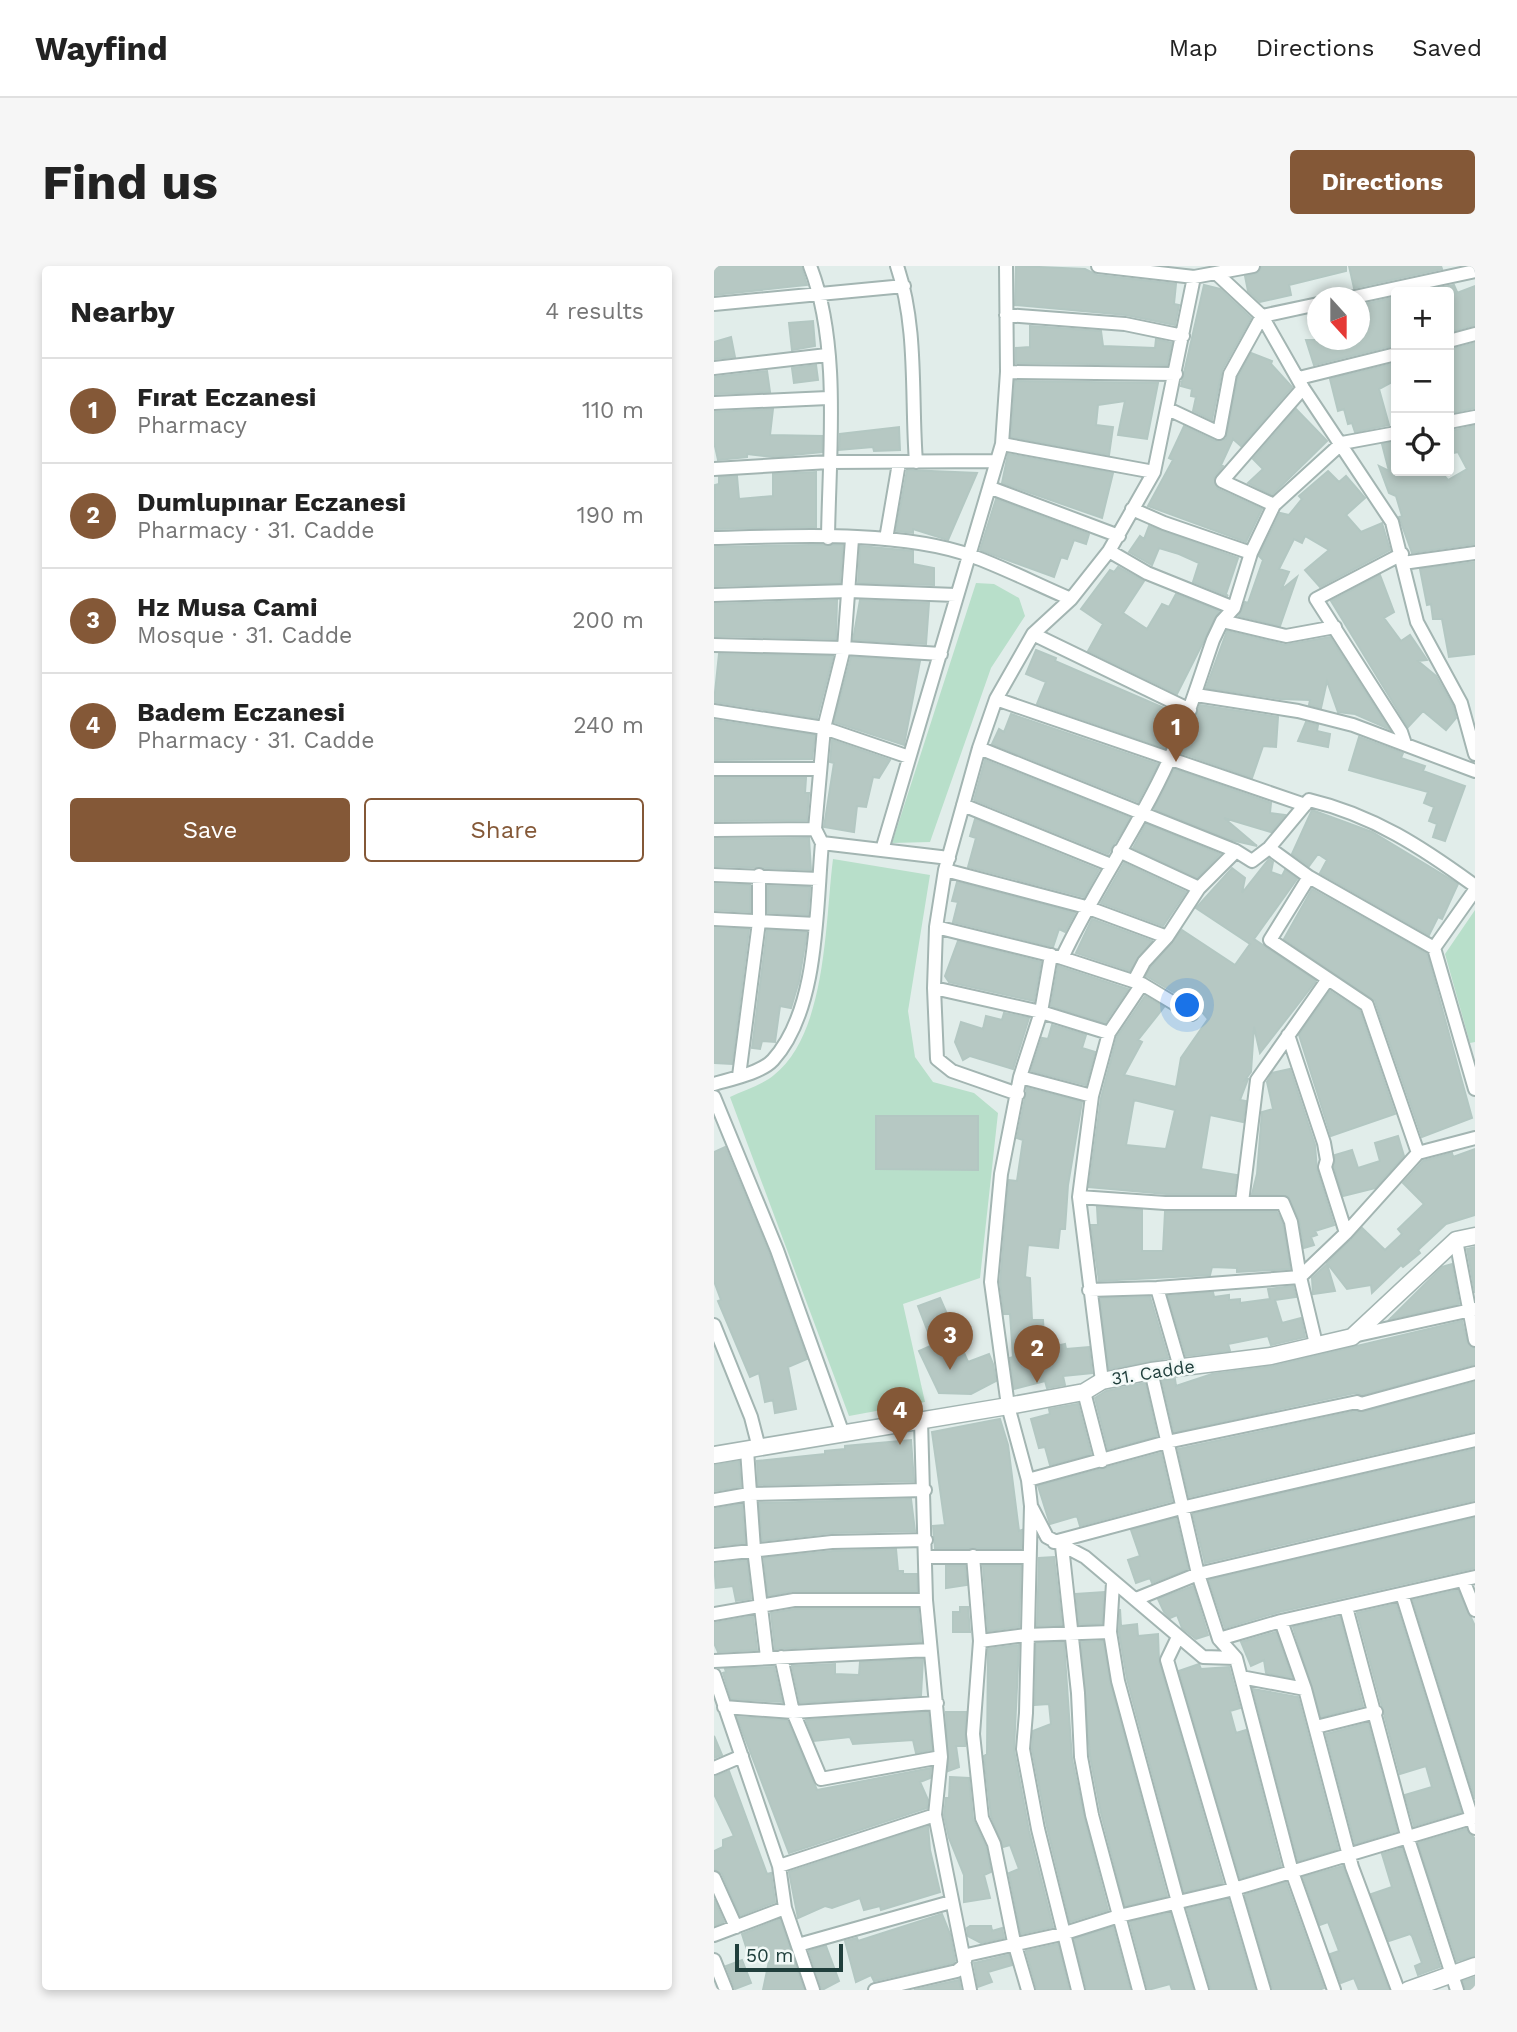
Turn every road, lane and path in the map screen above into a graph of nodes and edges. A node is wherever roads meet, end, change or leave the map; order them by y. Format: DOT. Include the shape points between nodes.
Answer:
graph roads {
  1 [pos="810,266"];
  2 [pos="897,266"];
  3 [pos="1006,266"];
  4 [pos="1098,266"];
  5 [pos="1253,266"];
  6 [pos="1218,270"];
  7 [pos="1475,271"];
  8 [pos="1194,277"];
  9 [pos="904,286"];
  10 [pos="1370,294"];
  11 [pos="822,296"];
  12 [pos="714,304"];
  13 [pos="1307,306"];
  14 [pos="1006,315"];
  15 [pos="1262,316"];
  16 [pos="1475,334"];
  17 [pos="1183,336"];
  18 [pos="1454,340"];
  19 [pos="827,355"];
  20 [pos="1391,356"];
  21 [pos="714,368"];
  22 [pos="1007,372"];
  23 [pos="1175,374"];
  24 [pos="1301,383"];
  25 [pos="828,398"];
  26 [pos="714,403"];
  27 [pos="1168,409"];
  28 [pos="1475,417"];
  29 [pos="1454,421"];
  30 [pos="1391,434"];
  31 [pos="1342,443"];
  32 [pos="1002,444"];
  33 [pos="829,461"];
  34 [pos="996,461"];
  35 [pos="916,462"];
  36 [pos="899,463"];
  37 [pos="714,469"];
  38 [pos="1154,472"];
  39 [pos="991,488"];
  40 [pos="1274,505"];
  41 [pos="1132,509"];
  42 [pos="1119,536"];
  43 [pos="714,538"];
  44 [pos="828,538"];
  45 [pos="852,539"];
  46 [pos="886,539"];
  47 [pos="1109,551"];
  48 [pos="1251,553"];
  49 [pos="1475,553"];
  50 [pos="970,555"];
  51 [pos="1402,559"];
  52 [pos="849,591"];
  53 [pos="714,595"];
  54 [pos="956,595"];
  55 [pos="1071,599"];
  56 [pos="1234,607"];
  57 [pos="1222,621"];
  58 [pos="1335,627"];
  59 [pos="1033,634"];
  60 [pos="714,645"];
  61 [pos="844,648"];
  62 [pos="941,654"];
  63 [pos="1196,695"];
  64 [pos="996,699"];
  65 [pos="1190,710"];
  66 [pos="714,711"];
  67 [pos="824,728"];
  68 [pos="1405,744"];
  69 [pos="979,748"];
  70 [pos="1475,754"];
  71 [pos="909,757"];
  72 [pos="1169,761"];
  73 [pos="714,769"];
  74 [pos="820,769"];
  75 [pos="1475,771"];
  76 [pos="963,805"];
  77 [pos="1305,806"];
  78 [pos="1142,814"];
  79 [pos="814,828"];
  80 [pos="714,830"];
  81 [pos="822,843"];
  82 [pos="1269,848"];
  83 [pos="882,850"];
  84 [pos="1119,851"];
  85 [pos="1236,851"];
  86 [pos="947,864"];
  87 [pos="1111,865"];
  88 [pos="714,875"];
  89 [pos="759,875"];
  90 [pos="1309,877"];
  91 [pos="818,879"];
  92 [pos="1199,888"];
  93 [pos="1475,888"];
  94 [pos="1086,907"];
  95 [pos="714,919"];
  96 [pos="759,922"];
  97 [pos="816,924"];
  98 [pos="936,927"];
  99 [pos="1167,937"];
  100 [pos="1434,948"];
  101 [pos="1056,957"];
  102 [pos="1328,979"];
  103 [pos="1138,983"];
  104 [pos="934,988"];
  105 [pos="1041,1012"];
  106 [pos="1192,1014"];
  107 [pos="1109,1033"];
  108 [pos="1288,1035"];
  109 [pos="739,1076"];
  110 [pos="1020,1077"];
  111 [pos="714,1084"];
  112 [pos="1475,1089"];
  113 [pos="1018,1094"];
  114 [pos="1092,1096"];
  115 [pos="714,1097"];
  116 [pos="1475,1138"];
  117 [pos="1418,1153"];
  118 [pos="1079,1196"];
  119 [pos="1242,1202"];
  120 [pos="1346,1233"];
  121 [pos="1475,1236"];
  122 [pos="1456,1240"];
  123 [pos="1300,1277"];
  124 [pos="1157,1288"];
  125 [pos="1089,1290"];
  126 [pos="1471,1310"];
  127 [pos="714,1325"];
  128 [pos="1352,1337"];
  129 [pos="1475,1340"];
  130 [pos="1316,1344"];
  131 [pos="1180,1367"];
  132 [pos="1151,1371"];
  133 [pos="1475,1373"];
  134 [pos="1102,1381"];
  135 [pos="1084,1392"];
  136 [pos="1008,1406"];
  137 [pos="921,1421"];
  138 [pos="843,1434"];
  139 [pos="1475,1440"];
  140 [pos="1167,1442"];
  141 [pos="753,1449"];
  142 [pos="714,1455"];
  143 [pos="1102,1461"];
  144 [pos="1028,1480"];
  145 [pos="925,1490"];
  146 [pos="749,1494"];
  147 [pos="714,1500"];
  148 [pos="1031,1506"];
  149 [pos="1181,1508"];
  150 [pos="1475,1509"];
  151 [pos="926,1540"];
  152 [pos="1057,1544"];
  153 [pos="754,1549"];
  154 [pos="714,1555"];
  155 [pos="974,1556"];
  156 [pos="927,1557"];
  157 [pos="1028,1557"];
  158 [pos="1198,1574"];
  159 [pos="1469,1578"];
  160 [pos="1113,1583"];
  161 [pos="1402,1594"];
  162 [pos="1136,1599"];
  163 [pos="926,1600"];
  164 [pos="762,1603"];
  165 [pos="1346,1607"];
  166 [pos="1475,1610"];
  167 [pos="714,1614"];
  168 [pos="1281,1621"];
  169 [pos="1110,1632"];
  170 [pos="1070,1633"];
  171 [pos="1026,1635"];
  172 [pos="1178,1637"];
  173 [pos="1219,1639"];
  174 [pos="980,1641"];
  175 [pos="930,1650"];
  176 [pos="767,1657"];
  177 [pos="781,1657"];
  178 [pos="1237,1658"];
  179 [pos="714,1661"];
  180 [pos="714,1675"];
  181 [pos="1241,1677"];
  182 [pos="1305,1689"];
  183 [pos="717,1694"];
  184 [pos="937,1703"];
  185 [pos="724,1707"];
  186 [pos="793,1712"];
  187 [pos="1376,1712"];
  188 [pos="1316,1727"];
  189 [pos="742,1756"];
  190 [pos="941,1757"];
  191 [pos="714,1768"];
  192 [pos="935,1815"];
  193 [pos="1474,1821"];
  194 [pos="1408,1839"];
  195 [pos="1349,1856"];
  196 [pos="779,1866"];
  197 [pos="1292,1872"];
  198 [pos="714,1878"];
  199 [pos="1234,1889"];
  200 [pos="951,1902"];
  201 [pos="1177,1903"];
  202 [pos="785,1908"];
  203 [pos="1119,1916"];
  204 [pos="736,1927"];
  205 [pos="1062,1934"];
  206 [pos="714,1935"];
  207 [pos="1014,1942"];
  208 [pos="798,1945"];
  209 [pos="714,1959"];
  210 [pos="963,1966"];
  211 [pos="1475,1966"];
  212 [pos="1452,1973"];
  213 [pos="882,1989"];
  214 [pos="726,1990"];
  215 [pos="813,1990"];
  216 [pos="970,1990"];
  217 [pos="1028,1990"];
  218 [pos="1078,1990"];
  219 [pos="1139,1990"];
  220 [pos="1202,1990"];
  221 [pos="1264,1990"];
  222 [pos="1334,1990"];
  223 [pos="1398,1990"];
  224 [pos="1408,1990"];
  225 [pos="1457,1990"];
  1 -- 11 [label="street"];
  2 -- 9 [label="street"];
  3 -- 14 [label="street"];
  4 -- 8 [label="street"];
  5 -- 6 [label="street"];
  6 -- 8 [label="street"];
  6 -- 15 [label="street"];
  7 -- 10 [label="street"];
  8 -- 17 [label="street"];
  9 -- 11 [label="street"];
  9 -- 35 [label="street" via="914,380"];
  11 -- 12 [label="street"];
  11 -- 19 [label="street"];
  13 -- 15 [label="street"];
  14 -- 17 [label="street" via="1125,324"];
  14 -- 22 [label="street"];
  15 -- 24 [label="street"];
  15 -- 27 [label="street" via="1230,374 1219,433"];
  16 -- 18 [label="street"];
  17 -- 23 [label="street"];
  19 -- 21 [label="street"];
  19 -- 25 [label="street"];
  20 -- 24 [label="street"];
  22 -- 23 [label="street"];
  22 -- 32 [label="street"];
  23 -- 27 [label="street"];
  24 -- 31 [label="street"];
  24 -- 40 [label="street" via="1222,481"];
  25 -- 26 [label="street"];
  25 -- 33 [label="street"];
  27 -- 38 [label="street"];
  28 -- 29 [label="street"];
  30 -- 31 [label="street"];
  31 -- 40 [label="street"];
  31 -- 51 [label="street" via="1392,522"];
  32 -- 34 [label="street"];
  32 -- 38 [label="street"];
  33 -- 36 [label="street"];
  33 -- 37 [label="street"];
  33 -- 44 [label="street"];
  34 -- 35 [label="street"];
  34 -- 39 [label="street"];
  35 -- 36 [label="street"];
  36 -- 46 [label="street"];
  38 -- 41 [label="street"];
  39 -- 42 [label="street"];
  39 -- 50 [label="street"];
  40 -- 48 [label="street"];
  41 -- 42 [label="street"];
  41 -- 48 [label="street"];
  42 -- 47 [label="street"];
  43 -- 44 [label="street"];
  44 -- 45 [label="street"];
  45 -- 46 [label="street"];
  45 -- 52 [label="street"];
  46 -- 50 [label="street"];
  47 -- 55 [label="street"];
  47 -- 56 [label="street" via="1147,573"];
  48 -- 56 [label="street"];
  49 -- 51 [label="street"];
  50 -- 54 [label="street"];
  50 -- 55 [label="street"];
  51 -- 58 [label="street" via="1316,599"];
  51 -- 70 [label="street" via="1417,622 1461,703"];
  52 -- 53 [label="street"];
  52 -- 54 [label="street"];
  52 -- 61 [label="street"];
  54 -- 62 [label="street"];
  55 -- 59 [label="street"];
  56 -- 57 [label="street"];
  57 -- 58 [label="street" via="1286,636"];
  57 -- 63 [label="street"];
  58 -- 68 [label="street"];
  59 -- 64 [label="street"];
  59 -- 65 [label="street"];
  60 -- 61 [label="street"];
  61 -- 62 [label="street"];
  61 -- 67 [label="street"];
  62 -- 71 [label="street"];
  63 -- 65 [label="street"];
  63 -- 68 [label="street" via="1298,710"];
  64 -- 69 [label="street"];
  64 -- 72 [label="street"];
  65 -- 72 [label="street"];
  66 -- 67 [label="street"];
  67 -- 71 [label="street"];
  67 -- 74 [label="street"];
  68 -- 75 [label="street"];
  69 -- 76 [label="street"];
  69 -- 78 [label="street"];
  71 -- 83 [label="street"];
  72 -- 77 [label="street"];
  72 -- 78 [label="street"];
  73 -- 74 [label="street"];
  74 -- 79 [label="street"];
  76 -- 86 [label="street"];
  76 -- 87 [label="street"];
  77 -- 82 [label="street"];
  77 -- 93 [label="street" via="1309,800 1336,806 1415,842"];
  78 -- 84 [label="street"];
  78 -- 85 [label="street"];
  79 -- 80 [label="street"];
  79 -- 81 [label="street"];
  81 -- 83 [label="street"];
  81 -- 91 [label="street"];
  82 -- 85 [label="street" via="1252,861"];
  82 -- 90 [label="street"];
  83 -- 86 [label="street"];
  84 -- 87 [label="street"];
  84 -- 92 [label="street"];
  85 -- 92 [label="street"];
  86 -- 94 [label="street"];
  86 -- 98 [label="street"];
  87 -- 94 [label="street"];
  88 -- 89 [label="street"];
  89 -- 91 [label="street"];
  89 -- 96 [label="street"];
  90 -- 100 [label="street"];
  90 -- 102 [label="street" via="1270,940"];
  91 -- 97 [label="street"];
  92 -- 99 [label="street"];
  93 -- 100 [label="street"];
  94 -- 99 [label="street"];
  94 -- 101 [label="street"];
  95 -- 96 [label="street"];
  96 -- 97 [label="street"];
  96 -- 109 [label="street"];
  97 -- 109 [label="street" via="794,1027 772,1062"];
  98 -- 101 [label="street"];
  98 -- 104 [label="street"];
  99 -- 103 [label="street" via="1144,962"];
  100 -- 112 [label="street"];
  101 -- 103 [label="street"];
  101 -- 105 [label="street"];
  102 -- 108 [label="street"];
  102 -- 117 [label="street" via="1367,1005"];
  103 -- 106 [label="street"];
  103 -- 107 [label="street"];
  104 -- 105 [label="street"];
  104 -- 113 [label="street" via="937,1059 952,1071"];
  105 -- 107 [label="street"];
  105 -- 110 [label="street"];
  107 -- 114 [label="street"];
  108 -- 119 [label="street" via="1257,1080"];
  108 -- 120 [label="street" via="1324,1143 1325,1167"];
  109 -- 111 [label="street"];
  110 -- 113 [label="street"];
  110 -- 114 [label="street"];
  113 -- 136 [label="street" via="1001,1174 991,1282"];
  114 -- 118 [label="street"];
  115 -- 138 [label="street" via="777,1250"];
  116 -- 117 [label="street"];
  117 -- 120 [label="street"];
  118 -- 119 [label="street" via="1165,1203"];
  118 -- 125 [label="street"];
  119 -- 123 [label="street" via="1283,1203 1291,1222"];
  120 -- 123 [label="street"];
  121 -- 122 [label="street"];
  122 -- 126 [label="street"];
  122 -- 128 [label="street"];
  123 -- 124 [label="street"];
  123 -- 130 [label="street"];
  124 -- 125 [label="street"];
  124 -- 131 [label="street"];
  125 -- 134 [label="street"];
  126 -- 128 [label="street"];
  126 -- 129 [label="street"];
  127 -- 141 [label="street" via="751,1417"];
  128 -- 130 [label="street, 31. Cadde"];
  130 -- 131 [label="street, 31. Cadde" via="1271,1356"];
  131 -- 132 [label="street, 31. Cadde"];
  132 -- 134 [label="street, 31. Cadde"];
  132 -- 140 [label="street"];
  133 -- 140 [label="street" via="1361,1404"];
  134 -- 135 [label="street, 31. Cadde"];
  135 -- 136 [label="street, 31. Cadde"];
  135 -- 143 [label="street"];
  136 -- 137 [label="street, 31. Cadde"];
  136 -- 144 [label="street"];
  137 -- 138 [label="street, 31. Cadde"];
  137 -- 145 [label="street"];
  138 -- 141 [label="street, 31. Cadde"];
  139 -- 149 [label="street"];
  140 -- 143 [label="street"];
  140 -- 149 [label="street"];
  141 -- 142 [label="street, 31. Cadde"];
  141 -- 146 [label="street"];
  143 -- 144 [label="street"];
  144 -- 148 [label="street"];
  145 -- 146 [label="street"];
  145 -- 151 [label="street"];
  146 -- 147 [label="street"];
  146 -- 153 [label="street"];
  148 -- 152 [label="street" via="1047,1537"];
  148 -- 157 [label="street"];
  149 -- 152 [label="street"];
  149 -- 158 [label="street"];
  150 -- 158 [label="street"];
  151 -- 153 [label="street"];
  151 -- 156 [label="street"];
  152 -- 160 [label="street" via="1085,1557"];
  152 -- 170 [label="street"];
  153 -- 154 [label="street"];
  153 -- 164 [label="street"];
  155 -- 156 [label="street"];
  155 -- 157 [label="street"];
  155 -- 174 [label="street"];
  156 -- 163 [label="street"];
  157 -- 171 [label="street"];
  158 -- 162 [label="street"];
  158 -- 173 [label="street"];
  159 -- 161 [label="street"];
  159 -- 166 [label="street"];
  160 -- 162 [label="street"];
  160 -- 169 [label="street"];
  161 -- 165 [label="street"];
  161 -- 193 [label="street"];
  162 -- 172 [label="street"];
  163 -- 164 [label="street"];
  163 -- 175 [label="street"];
  164 -- 167 [label="street"];
  164 -- 176 [label="street"];
  165 -- 168 [label="street"];
  165 -- 187 [label="street"];
  168 -- 173 [label="street"];
  168 -- 182 [label="street"];
  169 -- 170 [label="street"];
  169 -- 201 [label="street" via="1118,1681"];
  170 -- 171 [label="street"];
  170 -- 203 [label="street" via="1092,1815"];
  171 -- 174 [label="street"];
  171 -- 205 [label="street" via="1023,1749"];
  172 -- 178 [label="street" via="1203,1657"];
  172 -- 199 [label="street" via="1167,1660"];
  173 -- 178 [label="street"];
  174 -- 207 [label="street" via="973,1707 975,1758 982,1818 996,1853"];
  175 -- 177 [label="street"];
  175 -- 184 [label="street"];
  176 -- 177 [label="street"];
  176 -- 179 [label="street"];
  177 -- 186 [label="street"];
  178 -- 181 [label="street"];
  180 -- 183 [label="street"];
  181 -- 182 [label="street"];
  181 -- 197 [label="street"];
  182 -- 188 [label="street"];
  183 -- 185 [label="street"];
  184 -- 186 [label="street"];
  184 -- 190 [label="street"];
  185 -- 186 [label="street"];
  185 -- 189 [label="street"];
  186 -- 190 [label="street" via="821,1779"];
  187 -- 188 [label="street"];
  187 -- 194 [label="street"];
  188 -- 195 [label="street"];
  189 -- 191 [label="street"];
  189 -- 196 [label="street"];
  190 -- 192 [label="street"];
  192 -- 196 [label="street"];
  192 -- 200 [label="street"];
  193 -- 194 [label="street"];
  194 -- 195 [label="street"];
  194 -- 212 [label="street"];
  195 -- 197 [label="street"];
  195 -- 223 [label="street"];
  196 -- 202 [label="street"];
  197 -- 199 [label="street"];
  197 -- 222 [label="street"];
  198 -- 204 [label="street"];
  199 -- 201 [label="street"];
  199 -- 221 [label="street"];
  200 -- 208 [label="street"];
  200 -- 210 [label="street"];
  201 -- 203 [label="street"];
  201 -- 220 [label="street"];
  202 -- 204 [label="street"];
  202 -- 208 [label="street"];
  203 -- 205 [label="street"];
  203 -- 219 [label="street"];
  204 -- 206 [label="street"];
  205 -- 207 [label="street"];
  205 -- 218 [label="street"];
  207 -- 210 [label="street" via="967,1955"];
  207 -- 217 [label="street"];
  208 -- 215 [label="street"];
  209 -- 214 [label="street"];
  210 -- 213 [label="street"];
  210 -- 216 [label="street"];
  211 -- 212 [label="street"];
  212 -- 224 [label="street"];
  212 -- 225 [label="street"];
}
